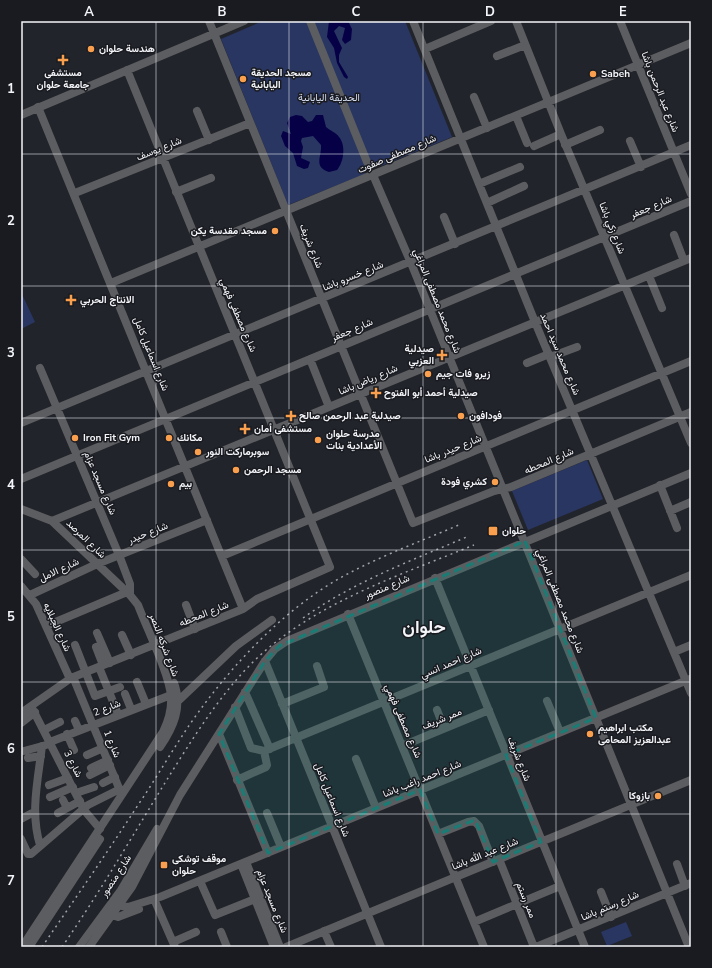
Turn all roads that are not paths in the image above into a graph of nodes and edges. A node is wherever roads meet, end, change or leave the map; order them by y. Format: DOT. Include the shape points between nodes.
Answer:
graph roads {
  1 [pos="209,21"];
  2 [pos="244,21"];
  3 [pos="310,21"];
  4 [pos="414,21"];
  5 [pos="491,21"];
  6 [pos="516,21"];
  7 [pos="620,21"];
  8 [pos="214,34"];
  9 [pos="691,43"];
  10 [pos="526,46"];
  11 [pos="425,49"];
  12 [pos="497,56"];
  13 [pos="638,65"];
  14 [pos="127,70"];
  15 [pos="474,97"];
  16 [pos="548,102"];
  17 [pos="38,107"];
  18 [pos="197,111"];
  19 [pos="21,115"];
  20 [pos="516,116"];
  21 [pos="250,123"];
  22 [pos="487,128"];
  23 [pos="600,130"];
  24 [pos="561,134"];
  25 [pos="462,138"];
  26 [pos="209,140"];
  27 [pos="630,141"];
  28 [pos="565,145"];
  29 [pos="691,145"];
  30 [pos="674,152"];
  31 [pos="164,158"];
  32 [pos="520,167"];
  33 [pos="641,167"];
  34 [pos="370,168"];
  35 [pos="211,178"];
  36 [pos="479,184"];
  37 [pos="524,186"];
  38 [pos="585,189"];
  39 [pos="176,192"];
  40 [pos="75,194"];
  41 [pos="691,194"];
  42 [pos="691,201"];
  43 [pos="487,202"];
  44 [pos="285,210"];
  45 [pos="444,217"];
  46 [pos="498,226"];
  47 [pos="674,235"];
  48 [pos="604,237"];
  49 [pos="455,244"];
  50 [pos="198,247"];
  51 [pos="688,259"];
  52 [pos="411,263"];
  53 [pos="516,273"];
  54 [pos="648,276"];
  55 [pos="111,284"];
  56 [pos="624,286"];
  57 [pos="322,299"];
  58 [pos="662,308"];
  59 [pos="429,309"];
  60 [pos="535,322"];
  61 [pos="235,335"];
  62 [pos="342,346"];
  63 [pos="577,346"];
  64 [pos="550,356"];
  65 [pos="449,358"];
  66 [pos="310,359"];
  67 [pos="691,361"];
  68 [pos="527,363"];
  69 [pos="40,368"];
  70 [pos="147,372"];
  71 [pos="661,372"];
  72 [pos="255,382"];
  73 [pos="361,394"];
  74 [pos="329,407"];
  75 [pos="56,409"];
  76 [pos="573,410"];
  77 [pos="691,412"];
  78 [pos="680,417"];
  79 [pos="166,418"];
  80 [pos="21,423"];
  81 [pos="274,430"];
  82 [pos="691,443"];
  83 [pos="484,447"];
  84 [pos="592,454"];
  85 [pos="78,456"];
  86 [pos="185,466"];
  87 [pos="691,473"];
  88 [pos="21,479"];
  89 [pos="396,483"];
  90 [pos="660,485"];
  91 [pos="503,490"];
  92 [pos="98,502"];
  93 [pos="691,502"];
  94 [pos="613,504"];
  95 [pos="21,509"];
  96 [pos="670,511"];
  97 [pos="310,518"];
  98 [pos="207,520"];
  99 [pos="52,521"];
  100 [pos="413,523"];
  101 [pos="677,528"];
  102 [pos="525,541"];
  103 [pos="119,555"];
  104 [pos="222,556"];
  105 [pos="21,559"];
  106 [pos="97,564"];
  107 [pos="330,567"];
  108 [pos="35,574"];
  109 [pos="435,578"];
  110 [pos="690,578"];
  111 [pos="21,586"];
  112 [pos="649,592"];
  113 [pos="129,594"];
  114 [pos="30,595"];
  115 [pos="138,605"];
  116 [pos="186,605"];
  117 [pos="243,609"];
  118 [pos="348,614"];
  119 [pos="272,620"];
  120 [pos="46,626"];
  121 [pos="560,628"];
  122 [pos="195,629"];
  123 [pos="97,634"];
  124 [pos="122,635"];
  125 [pos="156,644"];
  126 [pos="75,645"];
  127 [pos="691,645"];
  128 [pos="96,646"];
  129 [pos="674,652"];
  130 [pos="130,655"];
  131 [pos="265,661"];
  132 [pos="104,665"];
  133 [pos="317,666"];
  134 [pos="471,666"];
  135 [pos="85,673"];
  136 [pos="72,678"];
  137 [pos="688,680"];
  138 [pos="137,682"];
  139 [pos="109,692"];
  140 [pos="245,692"];
  141 [pos="691,693"];
  142 [pos="171,694"];
  143 [pos="548,701"];
  144 [pos="177,702"];
  145 [pos="384,702"];
  146 [pos="146,704"];
  147 [pos="282,704"];
  148 [pos="235,707"];
  149 [pos="33,709"];
  150 [pos="131,709"];
  151 [pos="437,710"];
  152 [pos="489,710"];
  153 [pos="21,713"];
  154 [pos="118,714"];
  155 [pos="596,718"];
  156 [pos="60,722"];
  157 [pos="75,722"];
  158 [pos="21,723"];
  159 [pos="93,724"];
  160 [pos="444,728"];
  161 [pos="44,730"];
  162 [pos="79,730"];
  163 [pos="560,732"];
  164 [pos="67,734"];
  165 [pos="218,734"];
  166 [pos="296,738"];
  167 [pos="51,742"];
  168 [pos="42,746"];
  169 [pos="402,746"];
  170 [pos="102,748"];
  171 [pos="74,750"];
  172 [pos="267,750"];
  173 [pos="87,754"];
  174 [pos="506,755"];
  175 [pos="41,756"];
  176 [pos="356,759"];
  177 [pos="109,763"];
  178 [pos="90,772"];
  179 [pos="115,777"];
  180 [pos="68,778"];
  181 [pos="237,780"];
  182 [pos="691,780"];
  183 [pos="103,783"];
  184 [pos="49,785"];
  185 [pos="94,787"];
  186 [pos="74,790"];
  187 [pos="420,790"];
  188 [pos="121,792"];
  189 [pos="50,797"];
  190 [pos="62,800"];
  191 [pos="80,801"];
  192 [pos="632,805"];
  193 [pos="67,808"];
  194 [pos="376,808"];
  195 [pos="84,810"];
  196 [pos="34,812"];
  197 [pos="58,813"];
  198 [pos="267,813"];
  199 [pos="21,819"];
  200 [pos="332,826"];
  201 [pos="100,829"];
  202 [pos="438,834"];
  203 [pos="21,839"];
  204 [pos="542,842"];
  205 [pos="40,845"];
  206 [pos="281,847"];
  207 [pos="268,853"];
  208 [pos="496,860"];
  209 [pos="243,863"];
  210 [pos="677,864"];
  211 [pos="455,877"];
  212 [pos="200,881"];
  213 [pos="688,884"];
  214 [pos="560,886"];
  215 [pos="601,892"];
  216 [pos="667,893"];
  217 [pos="156,899"];
  218 [pos="254,899"];
  219 [pos="116,903"];
  220 [pos="516,904"];
  221 [pos="108,914"];
  222 [pos="367,914"];
  223 [pos="610,917"];
  224 [pos="474,922"];
  225 [pos="578,930"];
  226 [pos="324,931"];
  227 [pos="196,932"];
  228 [pos="221,932"];
  229 [pos="174,945"];
  230 [pos="22,947"];
  231 [pos="29,947"];
  232 [pos="79,947"];
  233 [pos="89,947"];
  234 [pos="227,947"];
  235 [pos="274,947"];
  236 [pos="280,947"];
  237 [pos="286,947"];
  238 [pos="331,947"];
  239 [pos="381,947"];
  240 [pos="484,947"];
  241 [pos="535,947"];
  242 [pos="585,947"];
  243 [pos="689,947"];
  1 -- 8 [label="street, شارع شريف"];
  2 -- 8 [label="street"];
  3 -- 34 [label="street, شارع محمد مصطفى المراغي"];
  4 -- 11 [label="street, شارع محمد سيد احمد"];
  5 -- 11 [label="street"];
  6 -- 10 [label="street, شارع زكي باشا"];
  7 -- 13 [label="street, شارع عبد الرحمن باشا"];
  8 -- 14 [label="street"];
  8 -- 21 [label="street, شارع شريف"];
  9 -- 13 [label="street, شارع مصطفى صفوت"];
  10 -- 12 [label="street"];
  10 -- 16 [label="street, شارع زكي باشا"];
  11 -- 25 [label="street, شارع محمد سيد احمد"];
  13 -- 16 [label="street, شارع مصطفى صفوت"];
  13 -- 30 [label="street, شارع عبد الرحمن باشا"];
  14 -- 17 [label="street"];
  14 -- 31 [label="street, شارع مصطفى فهمي"];
  15 -- 22 [label="street"];
  16 -- 20 [label="street, شارع مصطفى صفوت"];
  16 -- 24 [label="street, شارع زكي باشا"];
  17 -- 19 [label="street"];
  17 -- 40 [label="street, شارع اسماعيل كامل"];
  18 -- 26 [label="street"];
  20 -- 22 [label="street, شارع مصطفى صفوت"];
  20 -- 24 [label="street" via="531,144"];
  21 -- 26 [label="street, شارع يوسف"];
  21 -- 44 [label="street, شارع شريف"];
  22 -- 25 [label="street, شارع مصطفى صفوت"];
  23 -- 28 [label="street"];
  24 -- 28 [label="street, شارع زكي باشا"];
  25 -- 34 [label="street, شارع مصطفى صفوت"];
  25 -- 36 [label="street, شارع محمد سيد احمد"];
  26 -- 31 [label="street, شارع يوسف"];
  27 -- 33 [label="street"];
  28 -- 38 [label="street, شارع زكي باشا"];
  29 -- 30 [label="street, شارع خسرو باشا"];
  30 -- 33 [label="street, شارع خسرو باشا"];
  30 -- 41 [label="street, شارع عبد الرحمن باشا"];
  31 -- 39 [label="street, شارع مصطفى فهمي"];
  31 -- 40 [label="street, شارع يوسف"];
  32 -- 36 [label="street"];
  33 -- 38 [label="street, شارع خسرو باشا"];
  34 -- 44 [label="street, شارع مصطفى صفوت"];
  34 -- 52 [label="street, شارع محمد مصطفى المراغي"];
  35 -- 39 [label="street"];
  36 -- 43 [label="street, شارع محمد سيد احمد"];
  37 -- 43 [label="street"];
  38 -- 46 [label="street, شارع خسرو باشا"];
  38 -- 48 [label="street, شارع زكي باشا"];
  39 -- 50 [label="street, شارع مصطفى فهمي"];
  40 -- 55 [label="street, شارع اسماعيل كامل"];
  42 -- 48 [label="street, شارع جعفر"];
  43 -- 46 [label="street, شارع محمد سيد احمد"];
  44 -- 50 [label="street, شارع مصطفى صفوت"];
  44 -- 57 [label="street, شارع شريف"];
  45 -- 49 [label="street"];
  46 -- 49 [label="street, شارع خسرو باشا"];
  46 -- 53 [label="street, شارع محمد سيد احمد"];
  47 -- 51 [label="street"];
  48 -- 53 [label="street, شارع جعفر"];
  48 -- 56 [label="street, شارع زكي باشا"];
  49 -- 52 [label="street, شارع خسرو باشا"];
  50 -- 55 [label="street, شارع مصطفى صفوت"];
  50 -- 61 [label="street, شارع مصطفى فهمي"];
  51 -- 54 [label="street, شارع رياض باشا"];
  52 -- 57 [label="street, شارع خسرو باشا"];
  52 -- 59 [label="street, شارع محمد مصطفى المراغي"];
  53 -- 59 [label="street, شارع جعفر"];
  53 -- 60 [label="street, شارع محمد سيد احمد"];
  54 -- 56 [label="street, شارع رياض باشا"];
  54 -- 58 [label="street"];
  55 -- 70 [label="street, شارع اسماعيل كامل"];
  56 -- 60 [label="street, شارع رياض باشا"];
  56 -- 71 [label="street, شارع زكي باشا"];
  57 -- 61 [label="street, شارع خسرو باشا"];
  57 -- 62 [label="street, شارع شريف"];
  59 -- 62 [label="street, شارع جعفر"];
  59 -- 65 [label="street, شارع محمد مصطفى المراغي"];
  60 -- 64 [label="street, شارع محمد سيد احمد"];
  60 -- 65 [label="street, شارع رياض باشا"];
  61 -- 70 [label="street, شارع خسرو باشا"];
  61 -- 72 [label="street, شارع مصطفى فهمي"];
  62 -- 66 [label="street, شارع جعفر"];
  62 -- 73 [label="street, شارع شريف"];
  63 -- 64 [label="street"];
  64 -- 68 [label="street"];
  64 -- 76 [label="street, شارع محمد سيد احمد"];
  65 -- 73 [label="street, شارع رياض باشا"];
  65 -- 83 [label="street, شارع محمد مصطفى المراغي"];
  66 -- 72 [label="street, شارع جعفر"];
  66 -- 74 [label="street"];
  67 -- 71 [label="street, شارع حيدر باشا"];
  69 -- 75 [label="street, شارع مسجد عزام"];
  70 -- 75 [label="street, شارع خسرو باشا"];
  70 -- 79 [label="street, شارع اسماعيل كامل"];
  71 -- 76 [label="street, شارع حيدر باشا"];
  71 -- 78 [label="street, شارع زكي باشا"];
  72 -- 79 [label="street, شارع جعفر"];
  72 -- 81 [label="street, شارع مصطفى فهمي"];
  73 -- 74 [label="street, شارع رياض باشا"];
  73 -- 89 [label="street, شارع شريف"];
  74 -- 81 [label="street, شارع رياض باشا"];
  75 -- 80 [label="street, شارع خسرو باشا"];
  75 -- 85 [label="street, شارع مسجد عزام"];
  76 -- 83 [label="street, شارع حيدر باشا"];
  76 -- 84 [label="street, شارع محمد سيد احمد"];
  77 -- 78 [label="street, شارع المحطه"];
  78 -- 82 [label="street, شارع زكي باشا"];
  78 -- 84 [label="street, شارع المحطه"];
  79 -- 85 [label="street, شارع جعفر"];
  79 -- 86 [label="street, شارع اسماعيل كامل"];
  81 -- 86 [label="street, شارع رياض باشا"];
  81 -- 97 [label="street, شارع مصطفى فهمي"];
  83 -- 89 [label="street, شارع حيدر باشا"];
  83 -- 91 [label="street, شارع محمد مصطفى المراغي"];
  84 -- 91 [label="street, شارع المحطه"];
  84 -- 94 [label="street, شارع محمد سيد احمد"];
  85 -- 88 [label="street, شارع جعفر"];
  85 -- 92 [label="street, شارع مسجد عزام"];
  86 -- 92 [label="street, شارع رياض باشا"];
  86 -- 98 [label="street, شارع اسماعيل كامل"];
  87 -- 90 [label="street, شارع منصور"];
  89 -- 97 [label="street, شارع حيدر باشا"];
  89 -- 100 [label="street, شارع شريف"];
  90 -- 94 [label="street, شارع منصور"];
  90 -- 96 [label="street"];
  91 -- 100 [label="street, شارع المحطه" via="494,491"];
  91 -- 102 [label="street, شارع محمد مصطفى المراغي"];
  92 -- 99 [label="street, شارع رياض باشا"];
  92 -- 103 [label="street, شارع مسجد عزام"];
  93 -- 96 [label="street"];
  94 -- 102 [label="street, شارع منصور"];
  94 -- 112 [label="street, شارع محمد سيد احمد"];
  95 -- 99 [label="street, شارع المرصد"];
  96 -- 101 [label="street"];
  97 -- 104 [label="street, شارع حيدر باشا"];
  97 -- 107 [label="street, شارع مصطفى فهمي"];
  98 -- 103 [label="street, شارع حيدر"];
  98 -- 104 [label="street, شارع اسماعيل كامل"];
  99 -- 106 [label="street, شارع المرصد"];
  102 -- 109 [label="street, شارع منصور"];
  102 -- 121 [label="street, شارع محمد مصطفى المراغي"];
  103 -- 106 [label="street, شارع حيدر"];
  103 -- 113 [label="street, شارع مسجد عزام" via="130,584"];
  104 -- 117 [label="street, شارع اسماعيل كامل"];
  105 -- 108 [label="street"];
  106 -- 113 [label="street, شارع المرصد"];
  106 -- 114 [label="street, شارع الامل"];
  107 -- 117 [label="street, شارع المحطه" via="257,599"];
  109 -- 118 [label="street, شارع منصور"];
  109 -- 134 [label="street, شارع شريف"];
  110 -- 112 [label="street, شارع احمد انسي"];
  111 -- 114 [label="street, شارع الجبلايه"];
  112 -- 121 [label="street, شارع احمد انسي"];
  112 -- 129 [label="street, شارع محمد سيد احمد"];
  113 -- 115 [label="street, شارع مسجد عزام"];
  113 -- 120 [label="street"];
  114 -- 120 [label="street, شارع الجبلايه"];
  115 -- 125 [label="street, شارع شركه النصر" via="146,613"];
  116 -- 122 [label="street"];
  117 -- 122 [label="street, شارع المحطه"];
  118 -- 131 [label="street, شارع منصور" via="287,641 275,649"];
  118 -- 145 [label="street, شارع مصطفى فهمي"];
  119 -- 144 [label="street" via="236,646"];
  120 -- 136 [label="street, شارع الجبلايه"];
  121 -- 134 [label="street, شارع احمد انسي"];
  121 -- 155 [label="street, شارع محمد مصطفى المراغي"];
  122 -- 125 [label="street, شارع المحطه"];
  123 -- 132 [label="street"];
  124 -- 130 [label="street"];
  125 -- 130 [label="street, شارع المحطه"];
  125 -- 142 [label="street, شارع شركه النصر"];
  125 -- 144 [label="street, شارع شركه النصر" via="175,686"];
  126 -- 135 [label="street"];
  127 -- 129 [label="street"];
  128 -- 132 [label="street"];
  129 -- 137 [label="street, شارع محمد سيد احمد"];
  130 -- 132 [label="street, شارع المحطه"];
  131 -- 140 [label="street, شارع منصور"];
  131 -- 147 [label="street, شارع اسماعيل كامل"];
  132 -- 135 [label="street, شارع المحطه"];
  132 -- 139 [label="street"];
  133 -- 147 [label="street" via="324,688"];
  134 -- 145 [label="street, شارع احمد انسي"];
  134 -- 152 [label="street, شارع شريف"];
  135 -- 136 [label="street, شارع المحطه"];
  135 -- 139 [label="street" via="95,696"];
  136 -- 149 [label="street, شارع المحطه"];
  136 -- 159 [label="street, شارع 1"];
  137 -- 141 [label="street, شارع محمد سيد احمد"];
  137 -- 155 [label="street, شارع احمد راغب باشا"];
  138 -- 146 [label="street"];
  139 -- 150 [label="street" via="122,691"];
  139 -- 154 [label="street"];
  140 -- 148 [label="street, شارع منصور"];
  140 -- 172 [label="street"];
  142 -- 146 [label="street, شارع 2"];
  142 -- 188 [label="street, شارع شركه النصر" via="171,712 166,726"];
  143 -- 163 [label="street"];
  144 -- 231 [label="street, شارع شركه النصر" via="175,718 169,733"];
  145 -- 166 [label="street, شارع احمد انسي"];
  145 -- 169 [label="street, شارع مصطفى فهمي"];
  146 -- 150 [label="street, شارع 2"];
  147 -- 166 [label="street, شارع اسماعيل كامل"];
  148 -- 165 [label="street, شارع منصور"];
  148 -- 172 [label="street" via="251,748"];
  149 -- 153 [label="street, شارع المحطه"];
  149 -- 158 [label="street, شارع المحطه"];
  149 -- 161 [label="street, شارع 3"];
  150 -- 154 [label="street, شارع 2"];
  151 -- 160 [label="street"];
  152 -- 160 [label="street, ممر شريف"];
  152 -- 174 [label="street, شارع شريف"];
  154 -- 159 [label="street, شارع 2"];
  155 -- 163 [label="street, شارع احمد راغب باشا"];
  155 -- 192 [label="street, شارع محمد مصطفى المراغي"];
  156 -- 161 [label="street"];
  157 -- 162 [label="street"];
  159 -- 162 [label="street, شارع 2"];
  159 -- 170 [label="street, شارع 1"];
  160 -- 169 [label="street, ممر شريف"];
  161 -- 167 [label="street, شارع 3"];
  162 -- 164 [label="street, شارع 2"];
  163 -- 174 [label="street, شارع احمد راغب باشا"];
  164 -- 167 [label="street, شارع 2"];
  164 -- 171 [label="street"];
  165 -- 181 [label="street"];
  165 -- 219 [label="street, شارع منصور" via="169,814 142,867"];
  166 -- 172 [label="street, شارع احمد انسي"];
  166 -- 200 [label="street, شارع اسماعيل كامل"];
  167 -- 168 [label="street, شارع 2"];
  167 -- 180 [label="street, شارع 3"];
  168 -- 175 [label="street"];
  168 -- 175 [label="street, شارع 2" via="26,755"];
  169 -- 187 [label="street, شارع مصطفى فهمي"];
  170 -- 173 [label="street"];
  170 -- 177 [label="street, شارع 1"];
  172 -- 181 [label="street" via="266,767"];
  174 -- 187 [label="street, شارع احمد راغب باشا"];
  174 -- 204 [label="street, شارع شريف"];
  175 -- 196 [label="street"];
  176 -- 194 [label="street"];
  177 -- 178 [label="street"];
  177 -- 179 [label="street, شارع 1"];
  179 -- 183 [label="street"];
  179 -- 188 [label="street, شارع 1"];
  180 -- 184 [label="street"];
  180 -- 186 [label="street, شارع 3"];
  181 -- 207 [label="street"];
  182 -- 192 [label="street, شارع عبد الله باشا"];
  185 -- 186 [label="street"];
  186 -- 189 [label="street"];
  186 -- 191 [label="street, شارع 3"];
  187 -- 194 [label="street, شارع احمد راغب باشا"];
  187 -- 202 [label="street, شارع مصطفى فهمي"];
  188 -- 195 [label="street" via="88,805"];
  188 -- 201 [label="street, شارع شركه النصر"];
  190 -- 193 [label="street"];
  191 -- 193 [label="street"];
  191 -- 195 [label="street, شارع 3"];
  192 -- 204 [label="street, شارع عبد الله باشا"];
  192 -- 216 [label="street, شارع محمد مصطفى المراغي"];
  193 -- 197 [label="street"];
  194 -- 200 [label="street, شارع احمد راغب باشا"];
  195 -- 201 [label="street, شارع 3"];
  195 -- 205 [label="street"];
  196 -- 199 [label="street"];
  196 -- 205 [label="street"];
  198 -- 206 [label="street"];
  200 -- 206 [label="street, شارع احمد راغب باشا"];
  200 -- 222 [label="street, شارع اسماعيل كامل"];
  201 -- 230 [label="street, شارع شركه النصر"];
  202 -- 208 [label="street, ممر رستم" via="474,821"];
  202 -- 211 [label="street, شارع مصطفى فهمي"];
  203 -- 205 [label="street" via="29,854"];
  204 -- 208 [label="street, شارع عبد الله باشا"];
  204 -- 214 [label="street, شارع شريف"];
  206 -- 207 [label="street, شارع احمد راغب باشا"];
  207 -- 209 [label="street, شارع احمد راغب باشا"];
  208 -- 211 [label="street, شارع عبد الله باشا"];
  208 -- 220 [label="street, ممر رستم"];
  209 -- 212 [label="street, شارع احمد راغب باشا"];
  209 -- 218 [label="street, شارع مسجد عزام"];
  209 -- 236 [label="street, شارع مسجد عزام"];
  210 -- 213 [label="street"];
  211 -- 222 [label="street, شارع عبد الله باشا"];
  211 -- 224 [label="street, شارع مصطفى فهمي"];
  212 -- 217 [label="street, شارع احمد راغب باشا"];
  212 -- 218 [label="street" via="215,915"];
  213 -- 216 [label="street, شارع رستم باشا"];
  214 -- 220 [label="street"];
  214 -- 225 [label="street, شارع شريف"];
  215 -- 223 [label="street"];
  216 -- 223 [label="street, شارع رستم باشا"];
  216 -- 243 [label="street, شارع محمد مصطفى المراغي"];
  217 -- 219 [label="street, شارع احمد راغب باشا" via="128,907"];
  217 -- 221 [label="street, شارع احمد راغب باشا" via="121,916"];
  217 -- 229 [label="street"];
  218 -- 235 [label="street, شارع مسجد عزام"];
  219 -- 221 [label="street, شارع منصور"];
  220 -- 224 [label="street"];
  220 -- 241 [label="street, ممر رستم"];
  221 -- 232 [label="street, شارع منصور"];
  221 -- 233 [label="street, شارع منصور"];
  222 -- 226 [label="street, شارع عبد الله باشا"];
  222 -- 239 [label="street, شارع اسماعيل كامل"];
  223 -- 225 [label="street, شارع رستم باشا"];
  224 -- 240 [label="street, شارع مصطفى فهمي"];
  225 -- 241 [label="street, شارع رستم باشا"];
  225 -- 242 [label="street, شارع شريف"];
  226 -- 237 [label="street, شارع عبد الله باشا"];
  226 -- 238 [label="street"];
  227 -- 229 [label="street"];
  228 -- 234 [label="street"];
}
